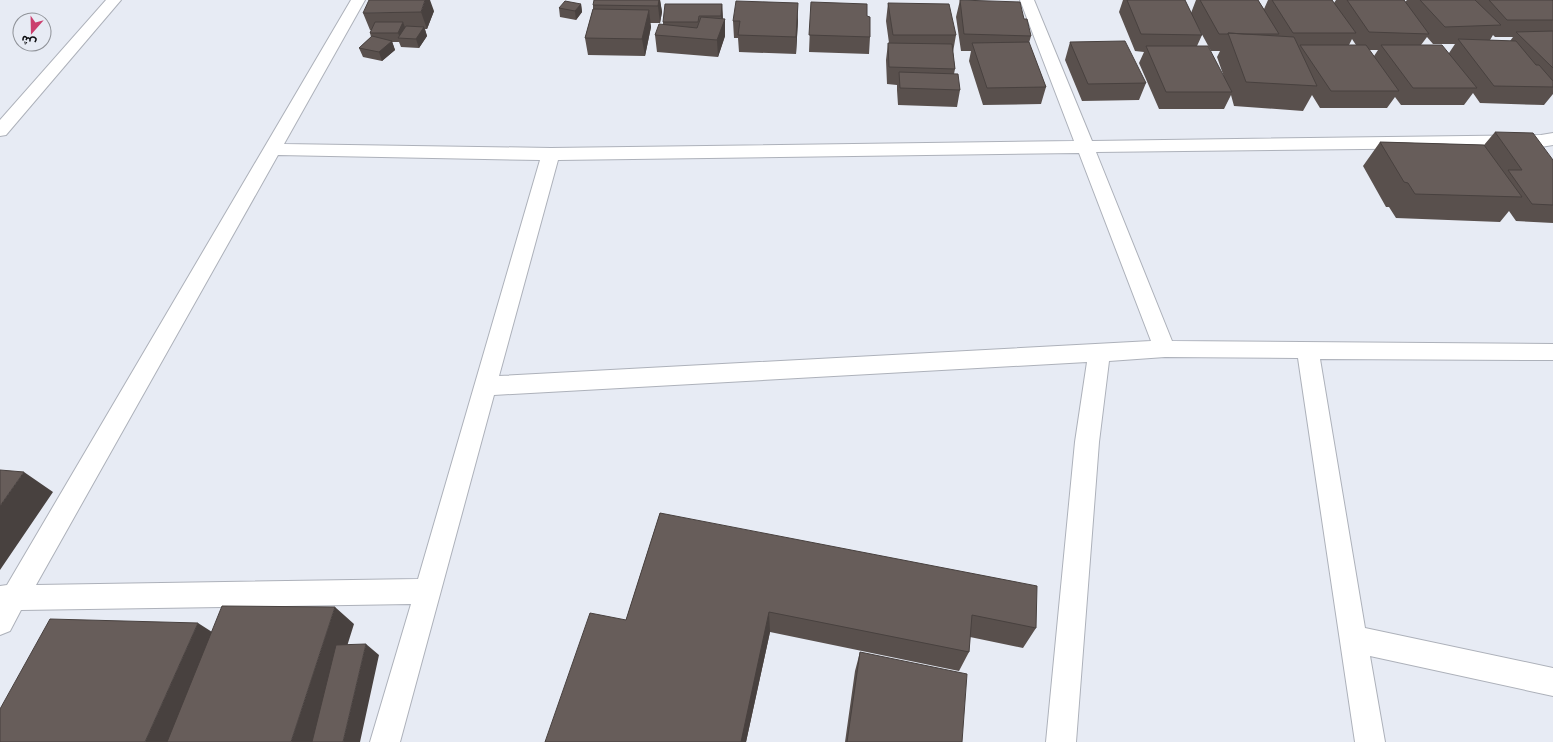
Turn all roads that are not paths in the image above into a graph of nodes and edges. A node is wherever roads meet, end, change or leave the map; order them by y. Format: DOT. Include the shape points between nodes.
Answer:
graph roads {
  1 [pos="114,0"];
  2 [pos="358,0"];
  3 [pos="1027,0"];
  4 [pos="0,131"];
  5 [pos="1547,145"];
  6 [pos="1086,148"];
  7 [pos="272,149"];
  8 [pos="551,154"];
  9 [pos="1165,349"];
  10 [pos="1308,351"];
  11 [pos="1553,352"];
  12 [pos="1099,354"];
  13 [pos="485,386"];
  14 [pos="427,591"];
  15 [pos="7,598"];
  16 [pos="0,622"];
  17 [pos="1353,639"];
  18 [pos="1553,682"];
  19 [pos="384,742"];
  20 [pos="1061,742"];
  21 [pos="1370,742"];
  1 -- 4 [label="street"];
  2 -- 7 [label="street"];
  3 -- 6 [label="street"];
  5 -- 6 [label="street"];
  6 -- 8 [label="street"];
  6 -- 9 [label="street"];
  7 -- 8 [label="street"];
  7 -- 15 [label="street"];
  8 -- 13 [label="street"];
  9 -- 10 [label="street"];
  9 -- 12 [label="street"];
  10 -- 11 [label="street"];
  10 -- 17 [label="street"];
  12 -- 13 [label="street"];
  12 -- 20 [label="street" via="1087,442"];
  13 -- 14 [label="street"];
  14 -- 15 [label="street"];
  14 -- 19 [label="street"];
  15 -- 16 [label="street"];
  17 -- 18 [label="street"];
  17 -- 21 [label="street"];
}
